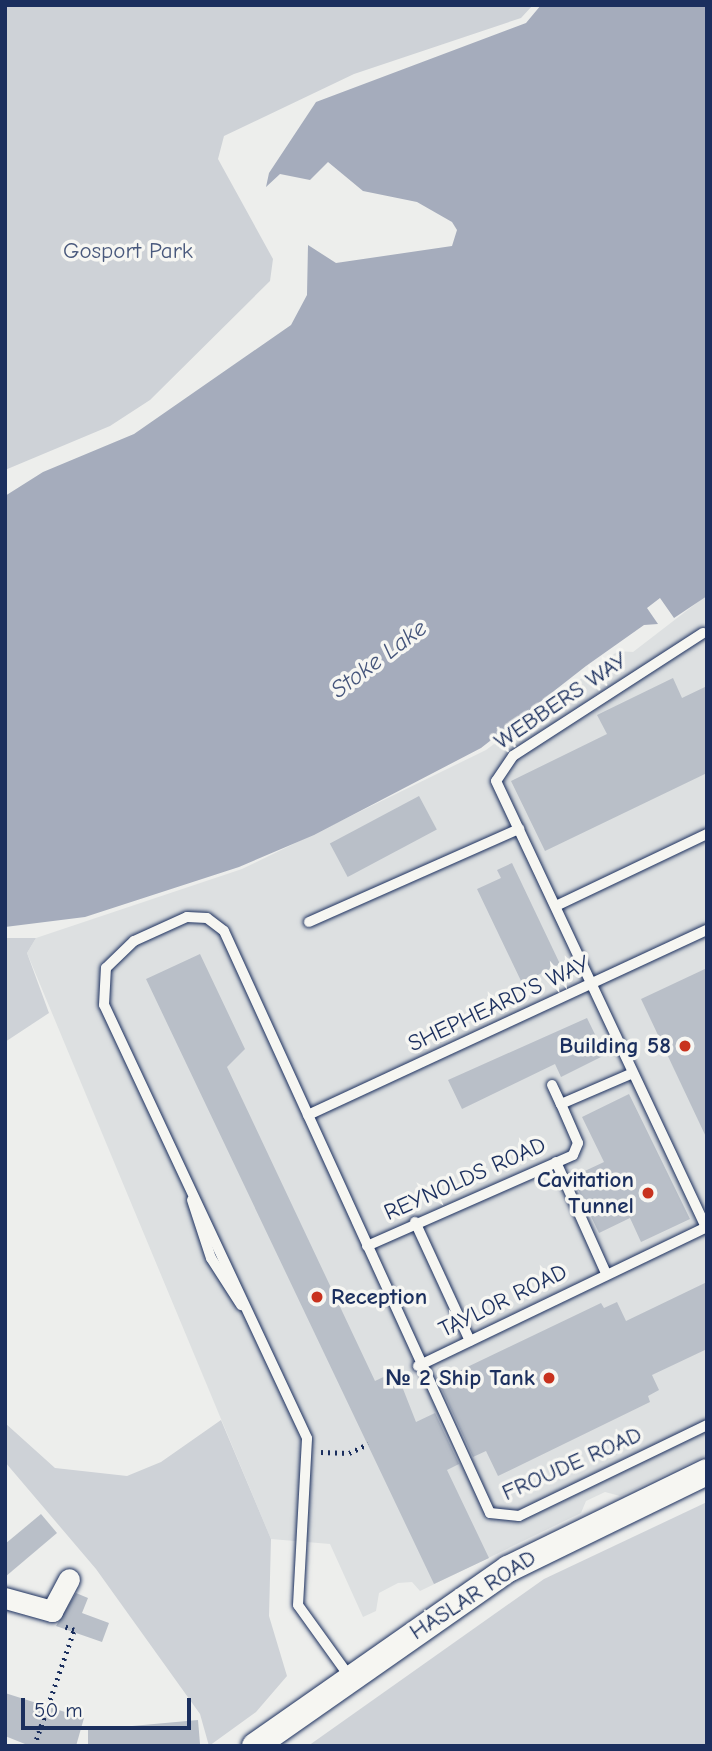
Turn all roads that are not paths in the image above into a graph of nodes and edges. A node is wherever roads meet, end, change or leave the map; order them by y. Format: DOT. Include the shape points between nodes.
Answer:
graph roads {
  1 [pos="703,633"];
  2 [pos="519,829"];
  3 [pos="707,834"];
  4 [pos="558,905"];
  5 [pos="309,922"];
  6 [pos="707,930"];
  7 [pos="596,983"];
  8 [pos="633,1073"];
  9 [pos="552,1085"];
  10 [pos="561,1104"];
  11 [pos="308,1115"];
  12 [pos="556,1161"];
  13 [pos="415,1223"];
  14 [pos="707,1227"];
  15 [pos="367,1246"];
  16 [pos="606,1273"];
  17 [pos="470,1341"];
  18 [pos="418,1366"];
  19 [pos="707,1425"];
  20 [pos="707,1472"];
  21 [pos="69,1578"];
  22 [pos="5,1598"];
  23 [pos="349,1676"];
  24 [pos="255,1746"];
  1 -- 2 [label="lane, WEBBERS WAY" via="504,762 496,781"];
  2 -- 4 [label="lane, WEBBERS WAY"];
  2 -- 5 [label="lane"];
  3 -- 4 [label="lane"];
  4 -- 7 [label="lane, WEBBERS WAY"];
  6 -- 7 [label="lane, SHEPHEARD'S WAY"];
  7 -- 8 [label="lane, WEBBERS WAY"];
  7 -- 11 [label="lane, SHEPHEARD'S WAY"];
  8 -- 10 [label="lane"];
  8 -- 14 [label="lane, WEBBERS WAY"];
  9 -- 10 [label="lane"];
  10 -- 12 [label="lane, REYNOLDS ROAD" via="578,1147"];
  11 -- 15 [label="lane"];
  11 -- 23 [label="lane" via="222,928 197,916 160,926 113,959 103,995 183,1174 205,1247 251,1318 309,1452 298,1605"];
  12 -- 13 [label="lane, REYNOLDS ROAD"];
  12 -- 16 [label="lane"];
  13 -- 15 [label="lane, REYNOLDS ROAD"];
  13 -- 17 [label="lane"];
  14 -- 16 [label="lane, TAYLOR ROAD"];
  15 -- 18 [label="lane"];
  16 -- 17 [label="lane, TAYLOR ROAD"];
  17 -- 18 [label="lane, TAYLOR ROAD"];
  18 -- 19 [label="lane, FROUDE ROAD" via="481,1502 504,1519"];
  20 -- 23 [label="street, HASLAR ROAD" via="524,1560"];
  21 -- 22 [label="street" via="49,1612"];
  23 -- 24 [label="street, HASLAR ROAD"];
}
